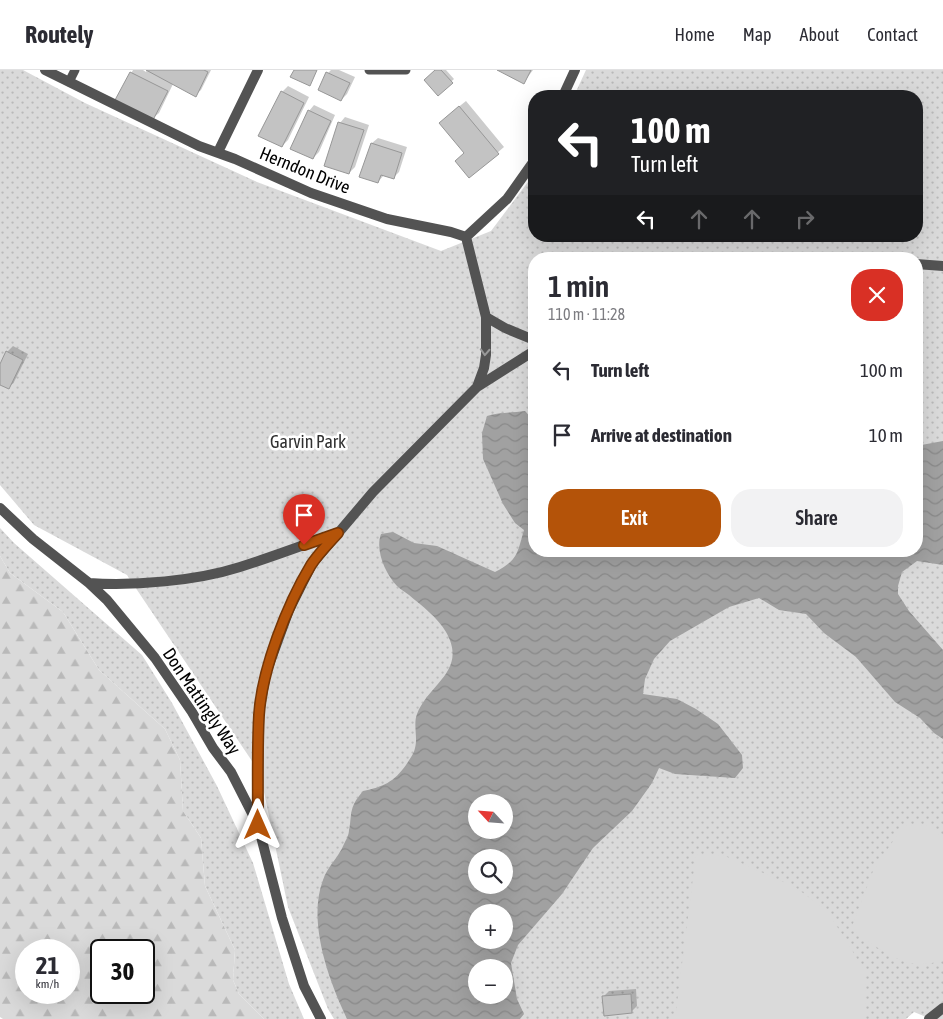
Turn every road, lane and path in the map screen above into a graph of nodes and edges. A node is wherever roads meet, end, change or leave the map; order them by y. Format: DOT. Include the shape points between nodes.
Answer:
graph roads {
  1 [pos="45,70"];
  2 [pos="75,70"];
  3 [pos="258,70"];
  4 [pos="369,70"];
  5 [pos="406,70"];
  6 [pos="575,70"];
  7 [pos="69,82"];
  8 [pos="566,90"];
  9 [pos="218,152"];
  10 [pos="528,169"];
  11 [pos="466,237"];
  12 [pos="923,265"];
  13 [pos="943,266"];
  14 [pos="486,317"];
  15 [pos="528,338"];
  16 [pos="528,356"];
  17 [pos="477,387"];
  18 [pos="0,508"];
  19 [pos="338,533"];
  20 [pos="89,583"];
  21 [pos="258,825"];
  22 [pos="943,1008"];
  23 [pos="321,1019"];
  24 [pos="929,1019"];
  1 -- 7 [label="street, Herndon Drive"];
  2 -- 7 [label="lane"];
  3 -- 9 [label="street"];
  4 -- 5 [label="lane"];
  6 -- 8 [label="street"];
  7 -- 9 [label="street, Herndon Drive" via="199,146"];
  9 -- 11 [label="street, Herndon Drive" via="311,193 379,216"];
  10 -- 11 [label="street" via="507,199"];
  11 -- 14 [label="street"];
  12 -- 13 [label="street"];
  14 -- 15 [label="street"];
  14 -- 17 [label="street, one-way" via="486,356"];
  16 -- 17 [label="street"];
  17 -- 19 [label="street" via="373,492"];
  18 -- 20 [label="street, Don Mattingly Way" via="32,539"];
  19 -- 20 [label="street" via="238,568 195,578"];
  19 -- 21 [label="street" via="312,564 300,585 266,673 259,714"];
  20 -- 21 [label="street, Don Mattingly Way" via="155,658 231,772"];
  21 -- 23 [label="street, Don Mattingly Way" via="304,986"];
  22 -- 24 [label="street"];
}
